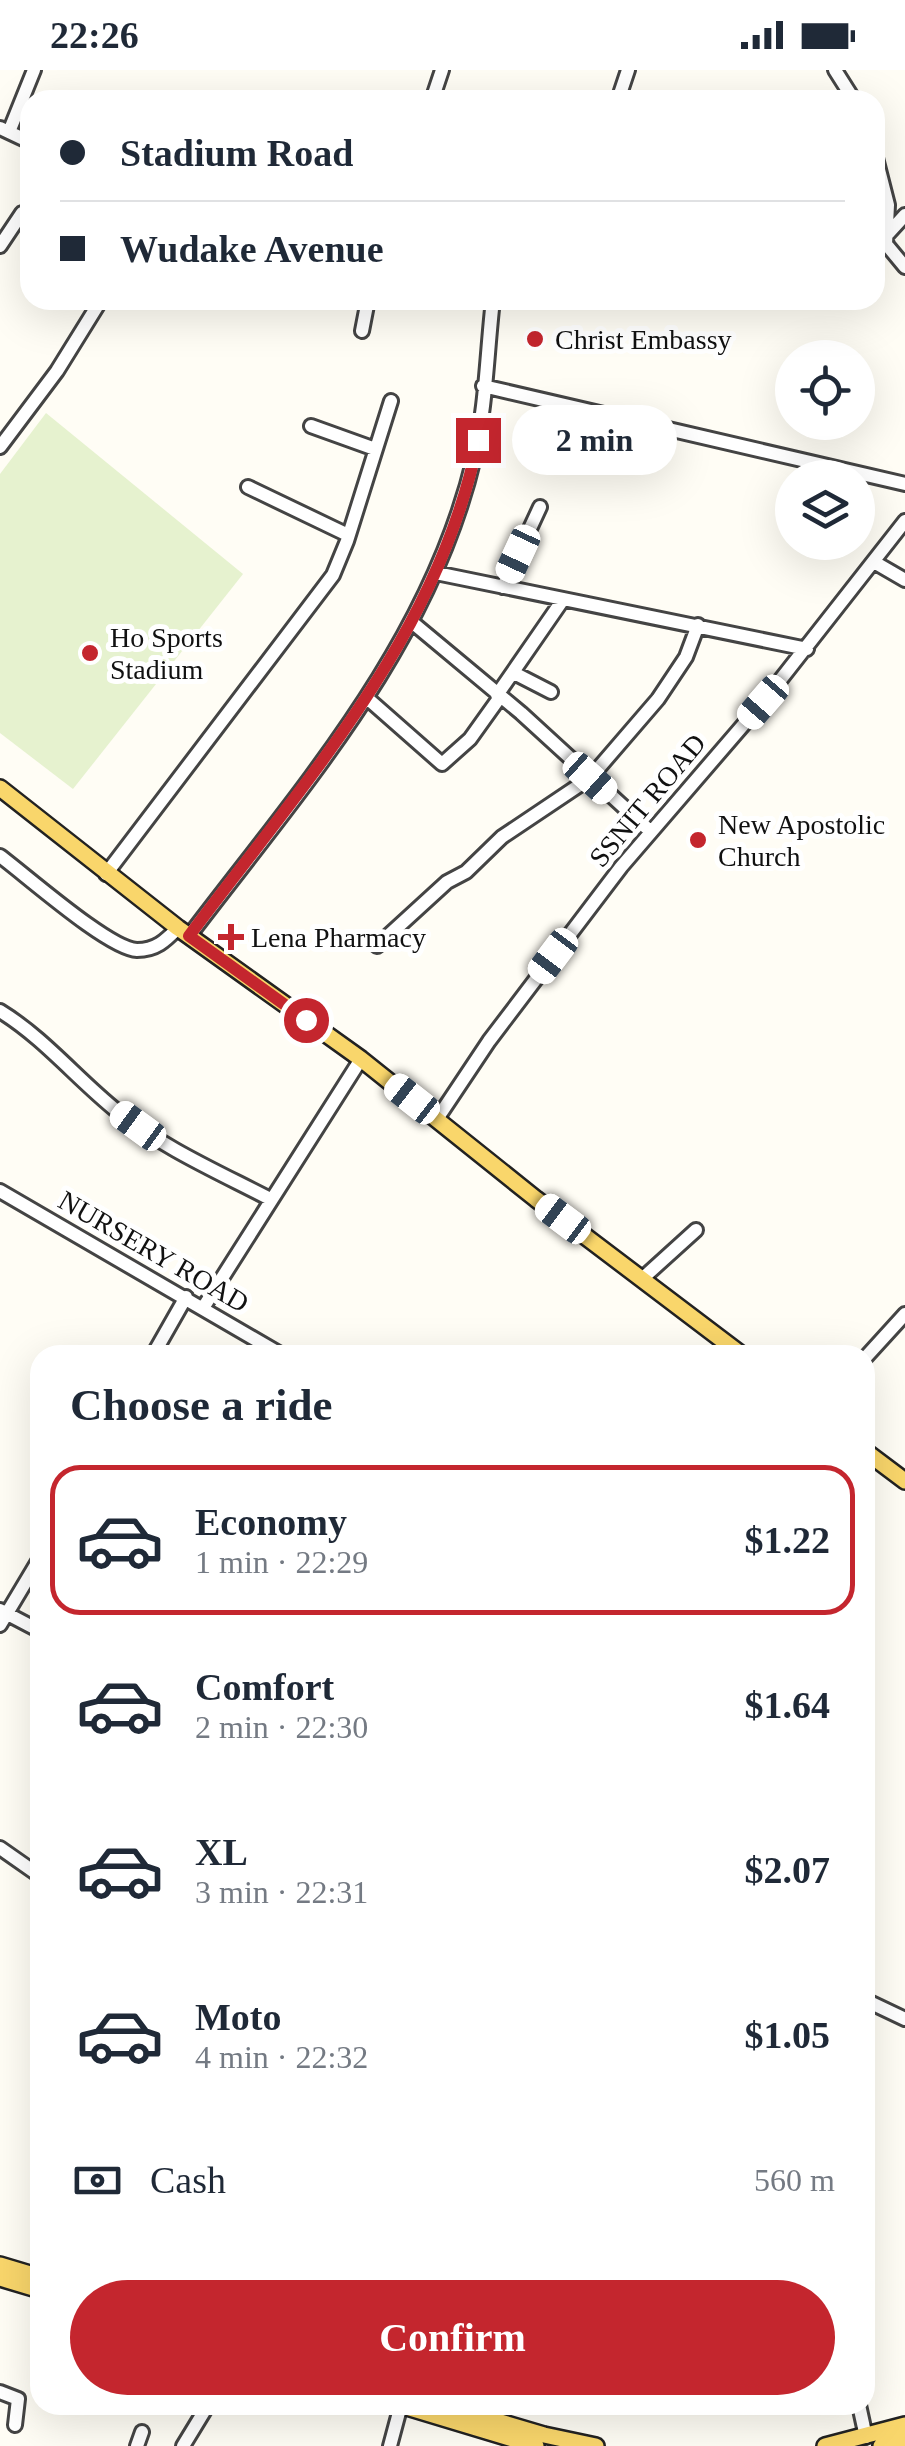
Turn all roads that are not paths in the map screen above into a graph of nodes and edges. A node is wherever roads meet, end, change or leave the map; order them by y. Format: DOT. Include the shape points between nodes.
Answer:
graph roads {
  1 [pos="20,98"];
  2 [pos="4,130"];
  3 [pos="885,189"];
  4 [pos="20,215"];
  5 [pos="905,215"];
  6 [pos="885,236"];
  7 [pos="0,246"];
  8 [pos="905,267"];
  9 [pos="95,310"];
  10 [pos="366,310"];
  11 [pos="493,310"];
  12 [pos="362,331"];
  13 [pos="483,386"];
  14 [pos="391,401"];
  15 [pos="311,426"];
  16 [pos="0,447"];
  17 [pos="375,449"];
  18 [pos="905,484"];
  19 [pos="248,488"];
  20 [pos="540,507"];
  21 [pos="905,521"];
  22 [pos="348,534"];
  23 [pos="874,562"];
  24 [pos="436,573"];
  25 [pos="905,580"];
  26 [pos="503,587"];
  27 [pos="562,601"];
  28 [pos="413,623"];
  29 [pos="698,624"];
  30 [pos="806,648"];
  31 [pos="514,673"];
  32 [pos="551,692"];
  33 [pos="498,696"];
  34 [pos="368,698"];
  35 [pos="590,778"];
  36 [pos="0,788"];
  37 [pos="650,831"];
  38 [pos="0,856"];
  39 [pos="106,874"];
  40 [pos="183,932"];
  41 [pos="376,946"];
  42 [pos="0,1012"];
  43 [pos="360,1058"];
  44 [pos="438,1119"];
  45 [pos="0,1191"];
  46 [pos="270,1199"];
  47 [pos="696,1230"];
  48 [pos="643,1278"];
  49 [pos="186,1297"];
  50 [pos="203,1308"];
  51 [pos="905,1314"];
  52 [pos="160,1345"];
  53 [pos="265,1345"];
  54 [pos="729,1345"];
  55 [pos="875,1347"];
  56 [pos="875,1458"];
  57 [pos="905,1481"];
  58 [pos="30,1574"];
  59 [pos="3,1617"];
  60 [pos="30,1627"];
  61 [pos="0,1848"];
  62 [pos="30,1869"];
  63 [pos="875,2005"];
  64 [pos="905,2019"];
  65 [pos="0,2265"];
  66 [pos="30,2274"];
  67 [pos="0,2278"];
  68 [pos="30,2287"];
  69 [pos="0,2392"];
  70 [pos="202,2415"];
  71 [pos="398,2415"];
  72 [pos="434,2415"];
  73 [pos="477,2415"];
  74 [pos="861,2415"];
  75 [pos="15,2425"];
  76 [pos="905,2425"];
  77 [pos="866,2437"];
  78 [pos="905,2438"];
  79 [pos="183,2446"];
  80 [pos="390,2446"];
  81 [pos="536,2446"];
  82 [pos="596,2446"];
  83 [pos="825,2446"];
  84 [pos="881,2446"];
  1 -- 2 [label="street"];
  3 -- 6 [label="street"];
  4 -- 7 [label="street"];
  5 -- 6 [label="street"];
  6 -- 8 [label="street"];
  9 -- 16 [label="street"];
  10 -- 12 [label="street"];
  11 -- 13 [label="street"];
  13 -- 18 [label="street"];
  13 -- 24 [label="street" via="474,459"];
  14 -- 17 [label="street"];
  15 -- 17 [label="street"];
  17 -- 22 [label="street"];
  19 -- 22 [label="street"];
  20 -- 26 [label="street"];
  21 -- 23 [label="street, SSNIT ROAD"];
  22 -- 39 [label="street" via="326,585"];
  23 -- 25 [label="street"];
  23 -- 30 [label="street, SSNIT ROAD"];
  24 -- 26 [label="street"];
  24 -- 28 [label="street"];
  26 -- 27 [label="street"];
  27 -- 29 [label="street"];
  27 -- 31 [label="street"];
  28 -- 33 [label="street"];
  28 -- 34 [label="street"];
  29 -- 30 [label="street"];
  29 -- 35 [label="street" via="658,699"];
  30 -- 37 [label="street, SSNIT ROAD"];
  31 -- 32 [label="street"];
  31 -- 33 [label="street"];
  33 -- 34 [label="street" via="470,738 442,764"];
  33 -- 35 [label="street"];
  34 -- 40 [label="street"];
  35 -- 37 [label="street"];
  35 -- 41 [label="street" via="502,838"];
  36 -- 39 [label="main road"];
  37 -- 44 [label="street, SSNIT ROAD" via="489,1041"];
  38 -- 40 [label="street" via="110,940 134,950 159,947"];
  39 -- 40 [label="main road"];
  40 -- 43 [label="main road"];
  42 -- 46 [label="street" via="160,1142"];
  43 -- 44 [label="main road"];
  43 -- 46 [label="street"];
  44 -- 48 [label="main road"];
  45 -- 49 [label="street, NURSERY ROAD"];
  46 -- 50 [label="street"];
  47 -- 48 [label="street"];
  48 -- 54 [label="main road"];
  49 -- 50 [label="street, NURSERY ROAD"];
  49 -- 52 [label="street"];
  50 -- 53 [label="street, NURSERY ROAD"];
  51 -- 55 [label="street"];
  56 -- 57 [label="main road"];
  58 -- 59 [label="street"];
  59 -- 60 [label="street"];
  61 -- 62 [label="street"];
  63 -- 64 [label="street"];
  65 -- 66 [label="main road"];
  67 -- 68 [label="main road"];
  69 -- 75 [label="street" via="18,2400"];
  70 -- 79 [label="street"];
  71 -- 80 [label="street"];
  72 -- 81 [label="main road"];
  73 -- 82 [label="main road"];
  74 -- 77 [label="street"];
  76 -- 77 [label="main road"];
  77 -- 83 [label="main road"];
  78 -- 84 [label="main road"];
}
